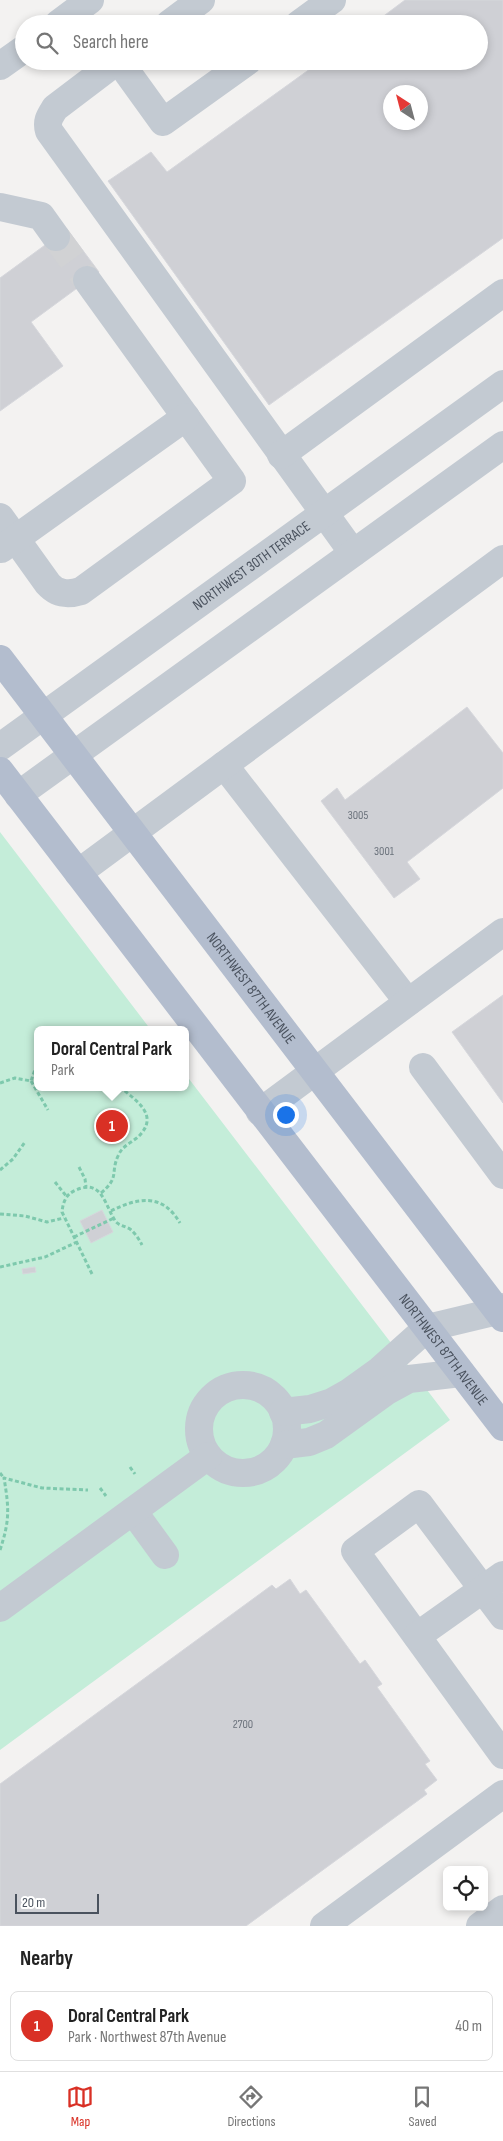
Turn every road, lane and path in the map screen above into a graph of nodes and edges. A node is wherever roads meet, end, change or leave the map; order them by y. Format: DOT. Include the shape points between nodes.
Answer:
graph roads {
  1 [pos="90,0"];
  2 [pos="201,0"];
  3 [pos="332,0"];
  4 [pos="70,15"];
  5 [pos="181,15"];
  6 [pos="311,15"];
  7 [pos="15,55"];
  8 [pos="0,66"];
  9 [pos="106,70"];
  10 [pos="125,70"];
  11 [pos="235,70"];
  12 [pos="0,207"];
  13 [pos="56,237"];
  14 [pos="88,280"];
  15 [pos="503,293"];
  16 [pos="503,384"];
  17 [pos="186,417"];
  18 [pos="503,445"];
  19 [pos="281,455"];
  20 [pos="323,513"];
  21 [pos="0,517"];
  22 [pos="8,544"];
  23 [pos="353,553"];
  24 [pos="503,559"];
  25 [pos="0,659"];
  26 [pos="43,716"];
  27 [pos="0,747"];
  28 [pos="73,754"];
  29 [pos="224,765"];
  30 [pos="0,771"];
  31 [pos="18,795"];
  32 [pos="132,832"];
  33 [pos="78,873"];
  34 [pos="503,932"];
  35 [pos="408,1002"];
  36 [pos="423,1067"];
  37 [pos="315,1071"];
  38 [pos="34,1072"];
  39 [pos="31,1081"];
  40 [pos="0,1082"];
  41 [pos="34,1086"];
  42 [pos="37,1091"];
  43 [pos="125,1091"];
  44 [pos="48,1110"];
  45 [pos="260,1112"];
  46 [pos="24,1142"];
  47 [pos="79,1167"];
  48 [pos="0,1170"];
  49 [pos="503,1175"];
  50 [pos="55,1182"];
  51 [pos="86,1187"];
  52 [pos="101,1193"];
  53 [pos="67,1197"];
  54 [pos="111,1211"];
  55 [pos="0,1214"];
  56 [pos="64,1218"];
  57 [pos="114,1218"];
  58 [pos="180,1223"];
  59 [pos="74,1237"];
  60 [pos="77,1242"];
  61 [pos="142,1245"];
  62 [pos="0,1267"];
  63 [pos="92,1274"];
  64 [pos="501,1312"];
  65 [pos="427,1328"];
  66 [pos="461,1373"];
  67 [pos="283,1412"];
  68 [pos="503,1427"];
  69 [pos="284,1445"];
  70 [pos="208,1456"];
  71 [pos="0,1473"];
  72 [pos="4,1478"];
  73 [pos="88,1490"];
  74 [pos="132,1511"];
  75 [pos="0,1550"];
  76 [pos="165,1555"];
  77 [pos="493,1582"];
  78 [pos="0,1608"];
  79 [pos="503,1616"];
  80 [pos="418,1636"];
  81 [pos="503,1755"];
  82 [pos="503,1794"];
  83 [pos="503,1909"];
  84 [pos="324,1926"];
  85 [pos="480,1926"];
  1 -- 4 [label="street"];
  2 -- 5 [label="street"];
  3 -- 6 [label="street"];
  7 -- 8 [label="street"];
  9 -- 19 [label="street" via="55,108 48,125 54,140"];
  10 -- 11 [label="street" via="163,122"];
  12 -- 13 [label="street" via="42,216"];
  14 -- 17 [label="street"];
  15 -- 19 [label="street"];
  16 -- 20 [label="street, NORTHWEST 30TH TERRACE"];
  17 -- 22 [label="street"];
  17 -- 22 [label="street" via="232,481 81,591 65,594 52,588"];
  18 -- 23 [label="street"];
  19 -- 20 [label="street"];
  20 -- 23 [label="street"];
  20 -- 26 [label="street, NORTHWEST 30TH TERRACE"];
  21 -- 22 [label="street"];
  23 -- 28 [label="street"];
  24 -- 29 [label="street"];
  25 -- 26 [label="main road, NORTHWEST 87TH AVENUE"];
  26 -- 27 [label="street, NORTHWEST 30TH TERRACE"];
  26 -- 28 [label="main road, NORTHWEST 87TH AVENUE"];
  28 -- 31 [label="street"];
  28 -- 32 [label="main road, NORTHWEST 87TH AVENUE"];
  29 -- 32 [label="street"];
  29 -- 35 [label="street"];
  30 -- 31 [label="main road, NORTHWEST 87TH AVENUE"];
  31 -- 33 [label="main road, NORTHWEST 87TH AVENUE"];
  32 -- 33 [label="street"];
  32 -- 37 [label="main road, NORTHWEST 87TH AVENUE"];
  33 -- 45 [label="main road, NORTHWEST 87TH AVENUE"];
  34 -- 35 [label="street"];
  35 -- 37 [label="street"];
  36 -- 49 [label="street"];
  37 -- 45 [label="street"];
  37 -- 64 [label="main road, NORTHWEST 87TH AVENUE"];
  38 -- 39 [label="path"];
  39 -- 40 [label="path" via="15,1078"];
  39 -- 41 [label="path"];
  42 -- 44 [label="path"];
  43 -- 52 [label="path" via="140,1102 146,1124 138,1137 121,1150 112,1182"];
  45 -- 65 [label="main road, NORTHWEST 87TH AVENUE"];
  46 -- 48 [label="path" via="13,1159"];
  47 -- 51 [label="path"];
  50 -- 53 [label="path"];
  51 -- 52 [label="path"];
  51 -- 53 [label="path" via="71,1192"];
  52 -- 54 [label="path"];
  53 -- 56 [label="path" via="63,1204"];
  54 -- 57 [label="path"];
  54 -- 58 [label="path" via="132,1201 149,1200 163,1205"];
  55 -- 56 [label="path" via="47,1222"];
  56 -- 59 [label="path"];
  57 -- 59 [label="path"];
  57 -- 61 [label="path" via="131,1230"];
  59 -- 60 [label="path"];
  60 -- 62 [label="path" via="45,1258"];
  60 -- 63 [label="path"];
  64 -- 65 [label="street"];
  65 -- 66 [label="main road, NORTHWEST 87TH AVENUE"];
  65 -- 67 [label="street" via="380,1370 348,1393 310,1409"];
  66 -- 68 [label="main road, NORTHWEST 87TH AVENUE"];
  66 -- 69 [label="street" via="409,1379 326,1435 309,1442"];
  67 -- 69 [label="street" via="287,1431"];
  67 -- 70 [label="street" via="269,1393 256,1387 241,1385 227,1388 214,1396 200,1420 200,1435"];
  69 -- 70 [label="street" via="266,1467 253,1472 238,1473 224,1469"];
  70 -- 74 [label="street"];
  71 -- 72 [label="path"];
  72 -- 73 [label="path" via="42,1488"];
  72 -- 75 [label="path" via="9,1514"];
  74 -- 76 [label="street"];
  74 -- 78 [label="street"];
  77 -- 79 [label="street"];
  77 -- 80 [label="street"];
  77 -- 80 [label="street" via="419,1504 355,1551"];
  80 -- 81 [label="street"];
  82 -- 84 [label="street"];
  83 -- 85 [label="street"];
}
